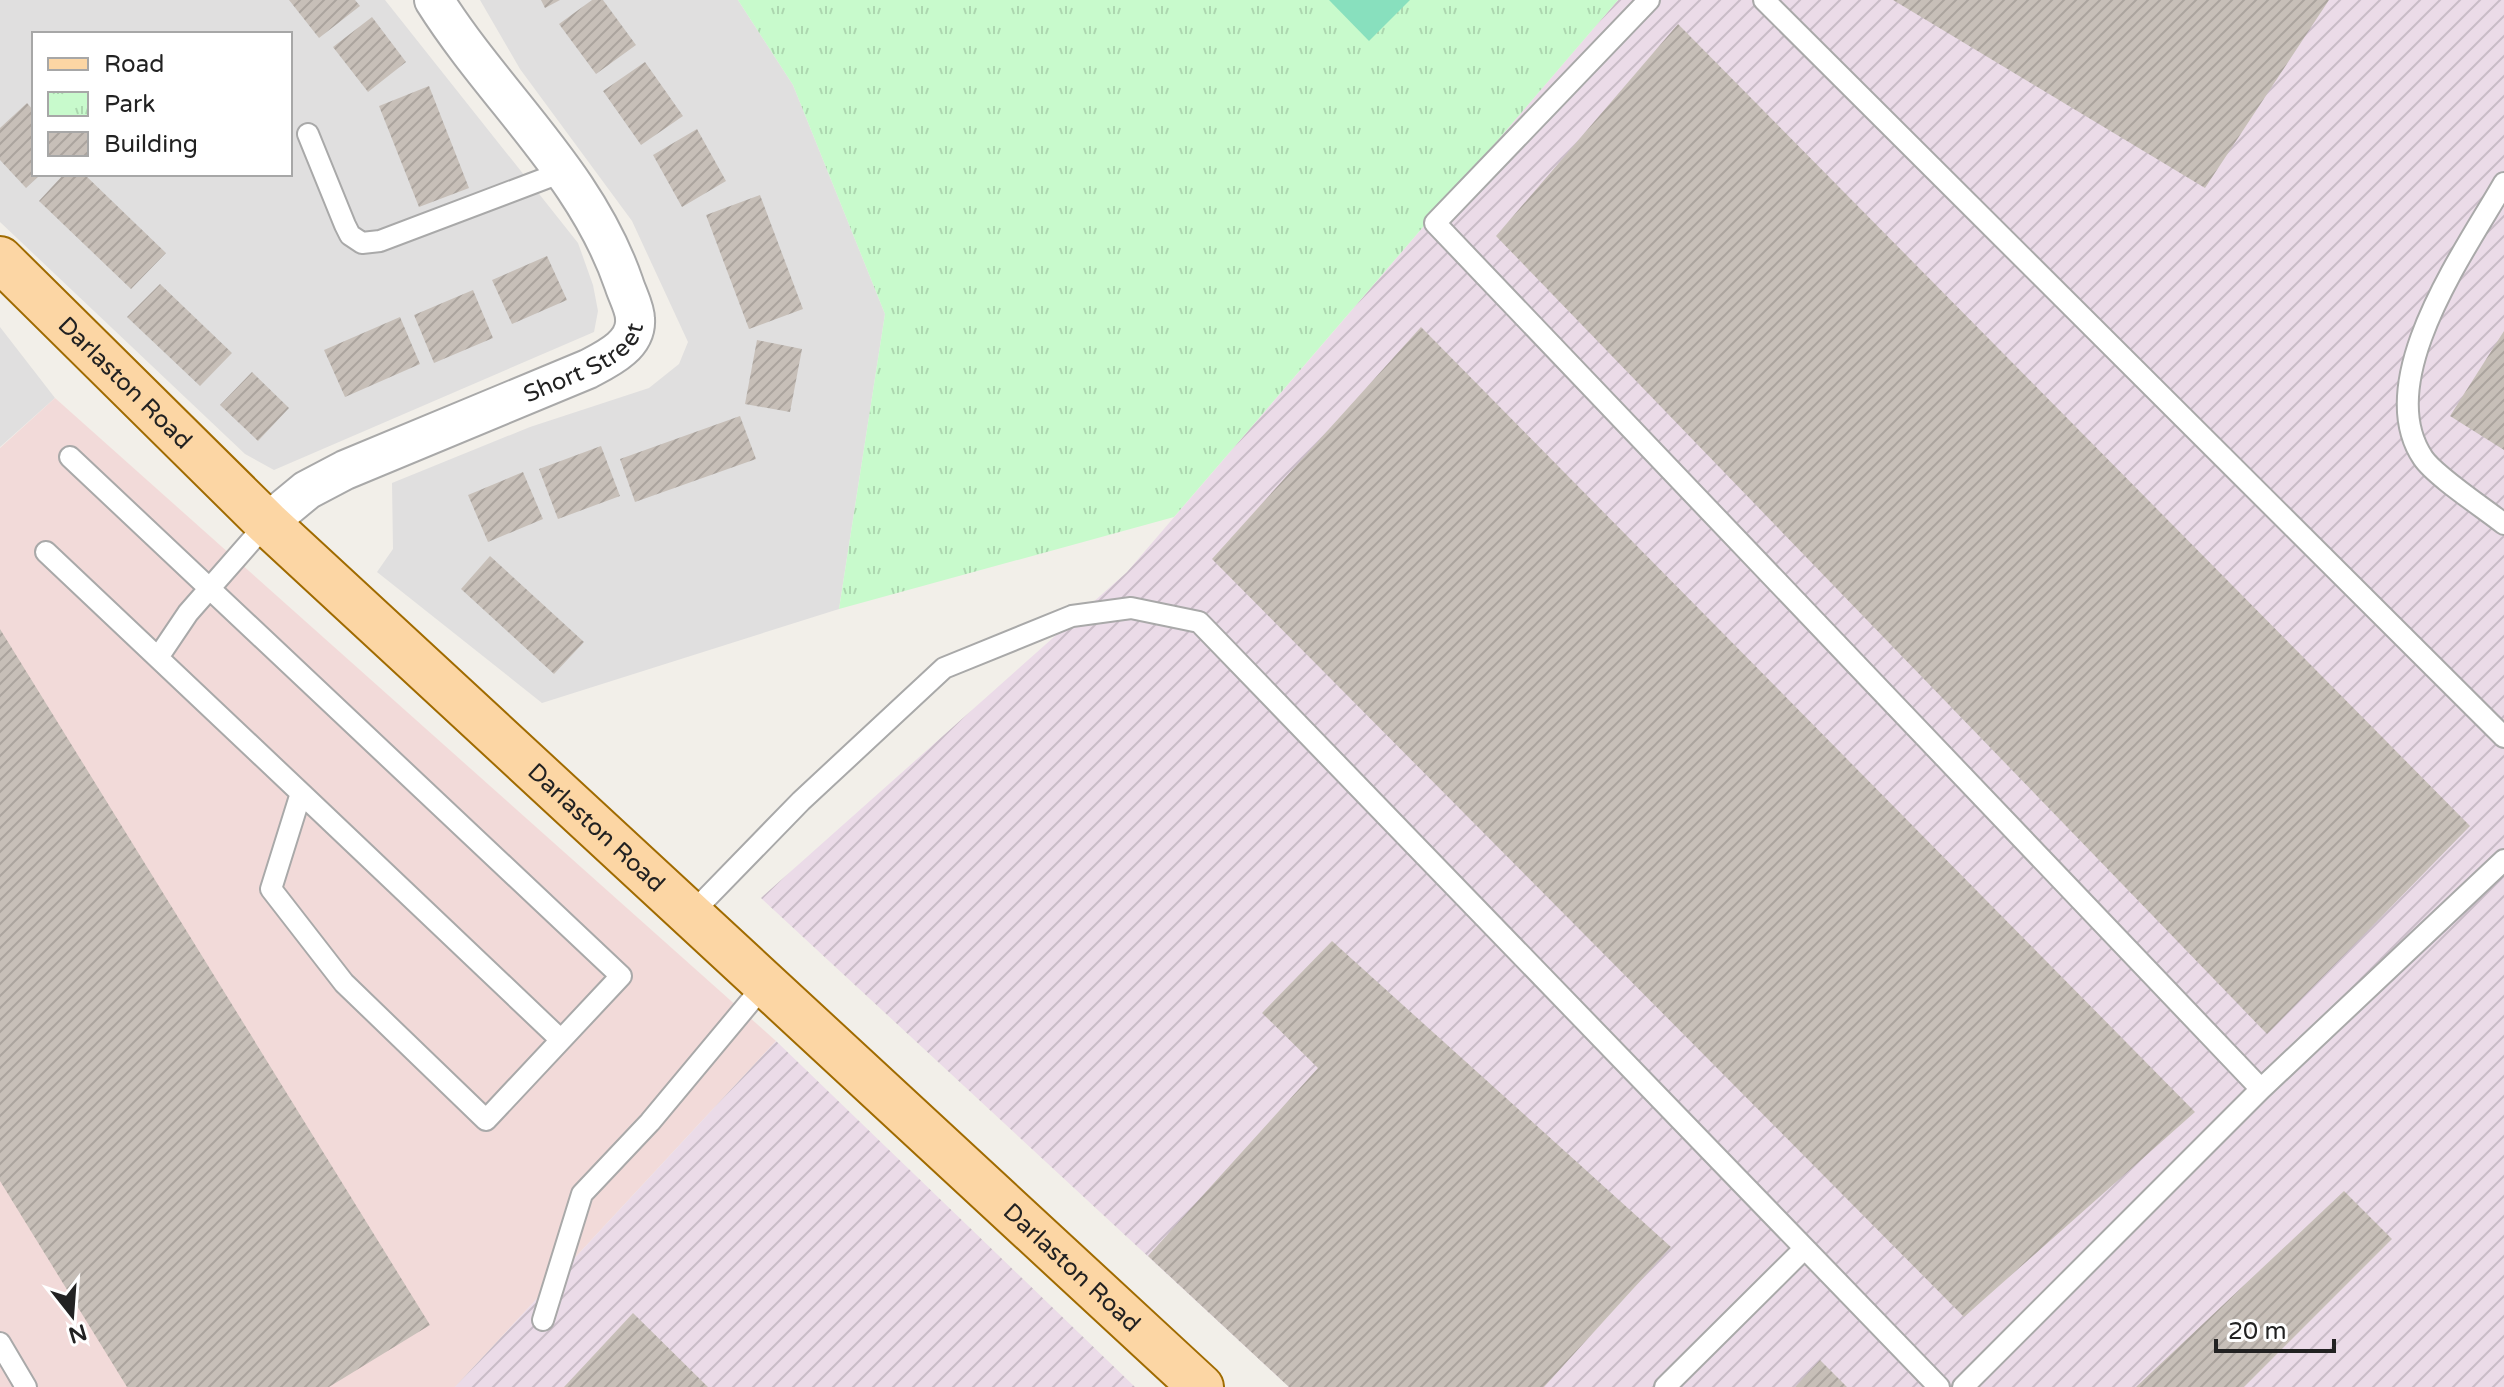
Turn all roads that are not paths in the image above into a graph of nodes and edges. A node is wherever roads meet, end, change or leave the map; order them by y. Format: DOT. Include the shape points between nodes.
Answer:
graph roads {
  1 [pos="434,0"];
  2 [pos="1649,0"];
  3 [pos="1764,0"];
  4 [pos="308,134"];
  5 [pos="565,171"];
  6 [pos="2504,183"];
  7 [pos="0,259"];
  8 [pos="70,457"];
  9 [pos="267,523"];
  10 [pos="2504,524"];
  11 [pos="46,552"];
  12 [pos="208,590"];
  13 [pos="159,656"];
  14 [pos="2504,737"];
  15 [pos="301,793"];
  16 [pos="2504,860"];
  17 [pos="692,913"];
  18 [pos="765,984"];
  19 [pos="561,1040"];
  20 [pos="2261,1089"];
  21 [pos="1804,1249"];
  22 [pos="543,1320"];
  23 [pos="0,1343"];
  24 [pos="26,1387"];
  25 [pos="1201,1387"];
  26 [pos="1665,1387"];
  27 [pos="1939,1387"];
  28 [pos="1963,1387"];
  1 -- 5 [label="street, Short Street"];
  2 -- 20 [label="lane" via="1435,223"];
  3 -- 14 [label="lane"];
  4 -- 5 [label="lane" via="345,225 362,243 380,241"];
  5 -- 9 [label="street, Short Street" via="595,216 619,271 635,319 630,339 588,369 345,470 307,490"];
  6 -- 10 [label="lane" via="2422,325 2405,416 2423,459"];
  7 -- 9 [label="main road, Darlaston Road"];
  8 -- 12 [label="lane"];
  9 -- 12 [label="lane"];
  9 -- 17 [label="main road, Darlaston Road"];
  11 -- 13 [label="lane"];
  12 -- 13 [label="lane"];
  12 -- 19 [label="lane" via="414,777 621,976"];
  13 -- 15 [label="lane"];
  15 -- 19 [label="lane"];
  15 -- 19 [label="lane" via="271,889 344,983 486,1120"];
  16 -- 20 [label="lane"];
  17 -- 18 [label="main road, Darlaston Road"];
  17 -- 21 [label="lane" via="801,801 944,668 1072,616 1131,608 1199,622"];
  18 -- 22 [label="lane" via="582,1194"];
  18 -- 25 [label="main road, Darlaston Road"];
  20 -- 28 [label="lane"];
  21 -- 26 [label="lane"];
  21 -- 27 [label="lane"];
  23 -- 24 [label="lane"];
}
